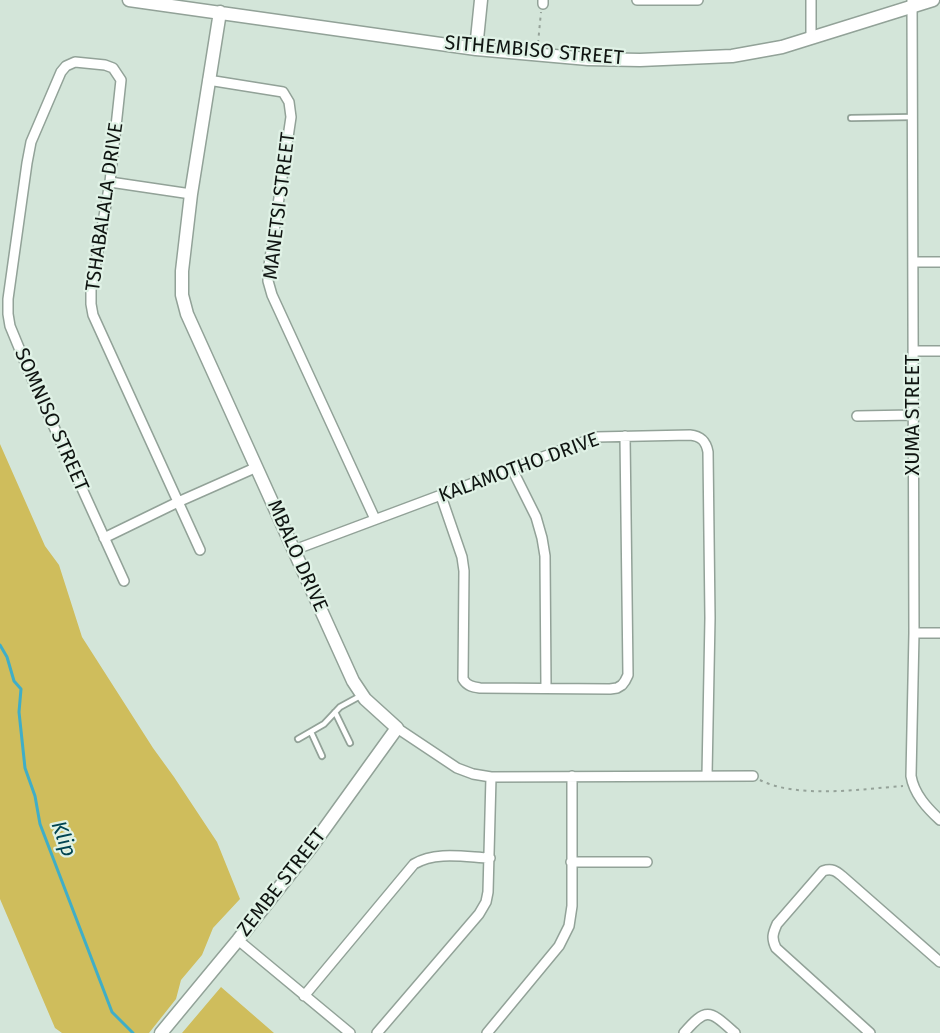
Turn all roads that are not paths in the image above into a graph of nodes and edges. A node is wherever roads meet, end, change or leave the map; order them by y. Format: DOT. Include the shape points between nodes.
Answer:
graph roads {
  1 [pos="129,0"];
  2 [pos="481,0"];
  3 [pos="637,0"];
  4 [pos="698,0"];
  5 [pos="811,0"];
  6 [pos="933,0"];
  7 [pos="913,3"];
  8 [pos="220,12"];
  9 [pos="811,38"];
  10 [pos="476,49"];
  11 [pos="118,74"];
  12 [pos="208,80"];
  13 [pos="913,117"];
  14 [pos="852,118"];
  15 [pos="110,182"];
  16 [pos="191,194"];
  17 [pos="914,262"];
  18 [pos="940,262"];
  19 [pos="913,351"];
  20 [pos="940,351"];
  21 [pos="857,416"];
  22 [pos="913,416"];
  23 [pos="625,436"];
  24 [pos="257,467"];
  25 [pos="512,469"];
  26 [pos="441,496"];
  27 [pos="178,502"];
  28 [pos="375,519"];
  29 [pos="104,538"];
  30 [pos="200,550"];
  31 [pos="294,550"];
  32 [pos="124,581"];
  33 [pos="914,633"];
  34 [pos="940,633"];
  35 [pos="546,688"];
  36 [pos="362,695"];
  37 [pos="335,712"];
  38 [pos="397,728"];
  39 [pos="311,732"];
  40 [pos="297,739"];
  41 [pos="350,743"];
  42 [pos="322,756"];
  43 [pos="707,775"];
  44 [pos="572,776"];
  45 [pos="753,776"];
  46 [pos="491,777"];
  47 [pos="940,820"];
  48 [pos="490,858"];
  49 [pos="647,861"];
  50 [pos="571,862"];
  51 [pos="238,940"];
  52 [pos="940,962"];
  53 [pos="304,996"];
  54 [pos="161,1033"];
  55 [pos="350,1033"];
  56 [pos="376,1033"];
  57 [pos="488,1033"];
  58 [pos="684,1033"];
  59 [pos="735,1033"];
  60 [pos="870,1033"];
  1 -- 8 [label="street, SITHEMBISO STREET"];
  2 -- 10 [label="street"];
  3 -- 4 [label="street"];
  5 -- 9 [label="street"];
  6 -- 7 [label="street, SITHEMBISO STREET"];
  7 -- 9 [label="street, SITHEMBISO STREET"];
  7 -- 13 [label="street, XUMA STREET"];
  8 -- 10 [label="street, SITHEMBISO STREET"];
  8 -- 12 [label="street, MBALO DRIVE"];
  9 -- 10 [label="street, SITHEMBISO STREET" via="732,56 640,60"];
  11 -- 15 [label="street, TSHABALALA DRIVE" via="121,80"];
  11 -- 29 [label="street, SOMNISO STREET" via="105,65 75,62 61,72 31,142 8,299 10,326"];
  12 -- 16 [label="street, MBALO DRIVE"];
  12 -- 28 [label="street, MANETSI STREET" via="283,92 289,102 291,117 268,281"];
  13 -- 14 [label="lane"];
  13 -- 17 [label="street, XUMA STREET"];
  15 -- 16 [label="street"];
  15 -- 27 [label="street, TSHABALALA DRIVE" via="91,290 93,315"];
  16 -- 24 [label="street, MBALO DRIVE" via="182,295 187,314"];
  17 -- 18 [label="street"];
  17 -- 19 [label="street, XUMA STREET"];
  19 -- 20 [label="street"];
  19 -- 22 [label="street, XUMA STREET"];
  21 -- 22 [label="street"];
  22 -- 33 [label="street, XUMA STREET"];
  23 -- 25 [label="street, KALAMOTHO DRIVE" via="597,436"];
  23 -- 35 [label="street" via="628,675 617,688"];
  23 -- 43 [label="street, KALAMOTHO DRIVE" via="690,435 701,438 707,447"];
  24 -- 27 [label="street"];
  24 -- 31 [label="street, MBALO DRIVE"];
  25 -- 26 [label="street, KALAMOTHO DRIVE"];
  25 -- 35 [label="street" via="536,517 545,556"];
  26 -- 28 [label="street, KALAMOTHO DRIVE"];
  26 -- 35 [label="street" via="464,571 463,679 480,688"];
  27 -- 29 [label="street"];
  27 -- 30 [label="street, TSHABALALA DRIVE"];
  28 -- 31 [label="street, KALAMOTHO DRIVE"];
  29 -- 32 [label="street, SOMNISO STREET"];
  31 -- 36 [label="street, MBALO DRIVE"];
  33 -- 34 [label="street"];
  33 -- 47 [label="street, XUMA STREET" via="911,771 920,799"];
  36 -- 37 [label="lane"];
  36 -- 38 [label="street, MBALO DRIVE"];
  37 -- 39 [label="lane"];
  37 -- 41 [label="lane"];
  38 -- 46 [label="street, MBALO DRIVE" via="457,768"];
  38 -- 51 [label="street, ZEMBE STREET"];
  39 -- 40 [label="lane"];
  39 -- 42 [label="lane"];
  43 -- 44 [label="street, MBALO DRIVE"];
  43 -- 45 [label="street, MBALO DRIVE"];
  44 -- 46 [label="street, MBALO DRIVE"];
  44 -- 50 [label="street"];
  46 -- 48 [label="street"];
  48 -- 53 [label="street" via="433,856 414,864"];
  48 -- 56 [label="street" via="488,892 480,914"];
  49 -- 50 [label="street"];
  50 -- 57 [label="street" via="572,906 564,937"];
  51 -- 53 [label="street"];
  51 -- 54 [label="street, ZEMBE STREET"];
  52 -- 60 [label="street" via="835,870 823,871 777,924 772,940 776,948"];
  53 -- 55 [label="street"];
  58 -- 59 [label="street" via="699,1017 711,1014"];
}
